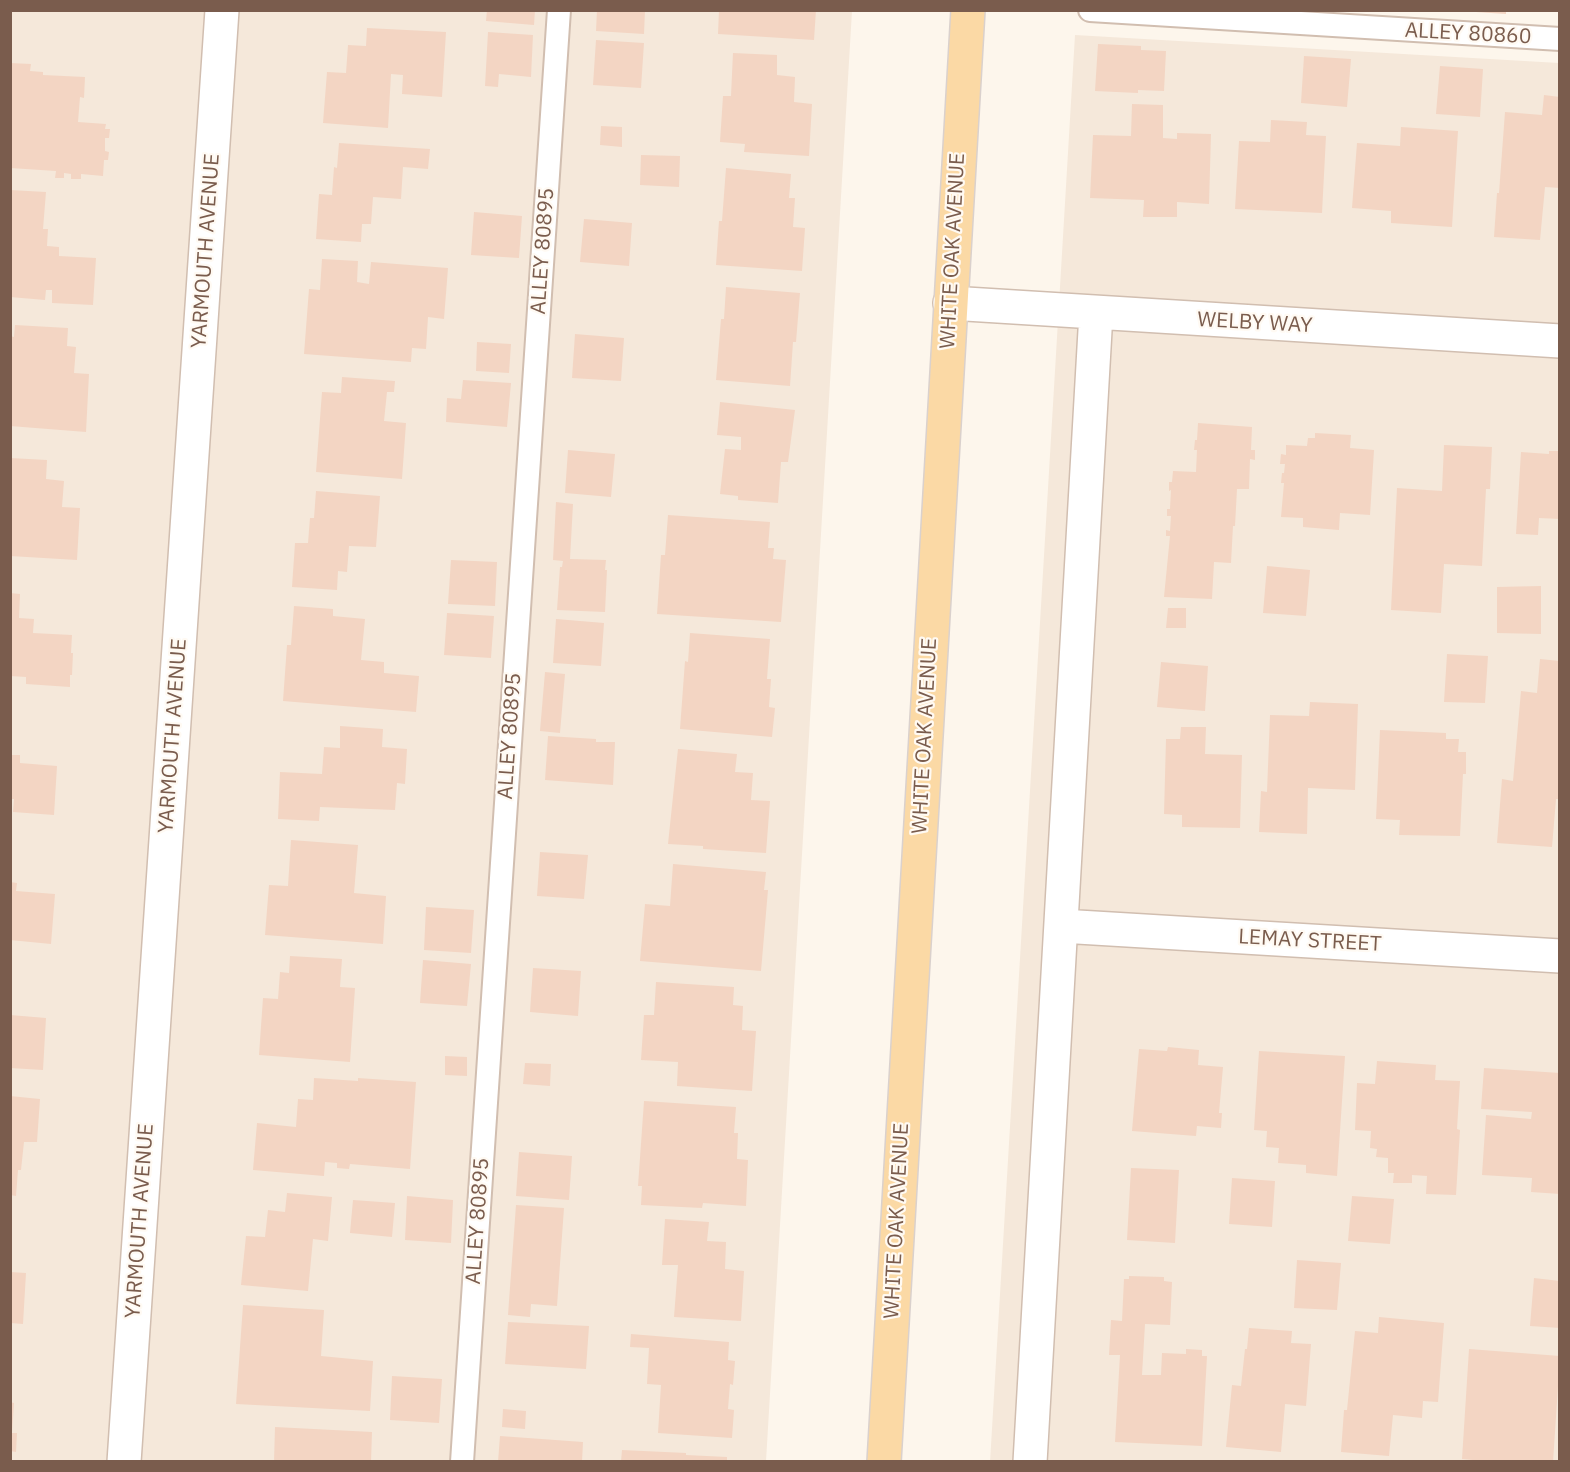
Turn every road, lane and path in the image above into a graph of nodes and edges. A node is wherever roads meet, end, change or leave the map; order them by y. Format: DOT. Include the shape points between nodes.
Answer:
graph roads {
  1 [pos="222,10"];
  2 [pos="559,10"];
  3 [pos="968,10"];
  4 [pos="1090,10"];
  5 [pos="1560,39"];
  6 [pos="950,303"];
  7 [pos="1096,313"];
  8 [pos="1560,341"];
  9 [pos="1061,926"];
  10 [pos="1560,956"];
  11 [pos="124,1461"];
  12 [pos="462,1461"];
  13 [pos="884,1461"];
  14 [pos="1030,1461"];
  1 -- 11 [label="street, YARMOUTH AVENUE"];
  2 -- 12 [label="lane, ALLEY 80895"];
  3 -- 6 [label="main road, WHITE OAK AVENUE"];
  4 -- 5 [label="lane, ALLEY 80860"];
  6 -- 7 [label="street, WELBY WAY"];
  6 -- 13 [label="main road, WHITE OAK AVENUE"];
  7 -- 8 [label="street, WELBY WAY"];
  7 -- 9 [label="street"];
  9 -- 10 [label="street, LEMAY STREET"];
  9 -- 14 [label="street"];
}
